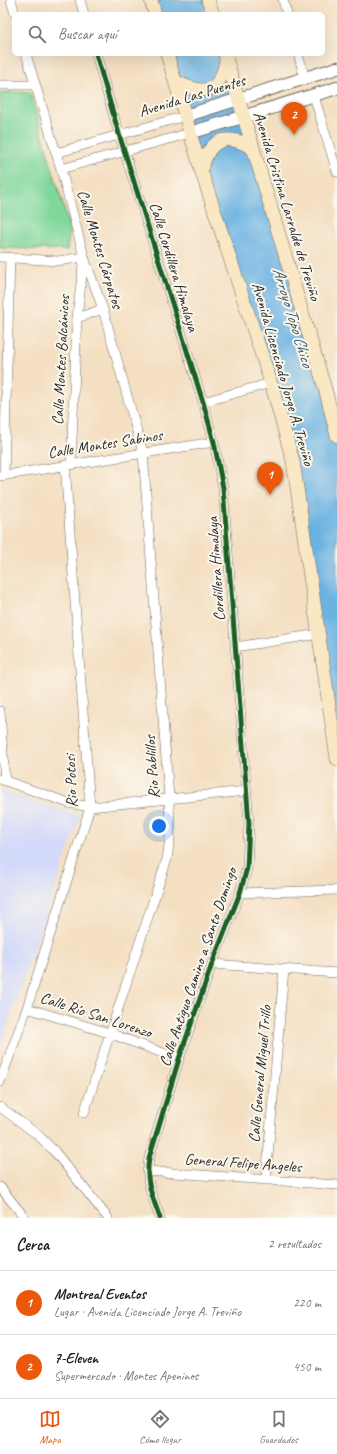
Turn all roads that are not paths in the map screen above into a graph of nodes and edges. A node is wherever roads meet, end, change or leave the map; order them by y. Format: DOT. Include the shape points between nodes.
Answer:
graph roads {
  1 [pos="12,0"];
  2 [pos="80,0"];
  3 [pos="151,0"];
  4 [pos="208,0"];
  5 [pos="283,0"];
  6 [pos="15,12"];
  7 [pos="83,12"];
  8 [pos="154,12"];
  9 [pos="211,12"];
  10 [pos="286,12"];
  11 [pos="27,56"];
  12 [pos="97,56"];
  13 [pos="168,56"];
  14 [pos="299,56"];
  15 [pos="226,57"];
  16 [pos="337,68"];
  17 [pos="306,78"];
  18 [pos="175,81"];
  19 [pos="0,85"];
  20 [pos="35,85"];
  21 [pos="337,88"];
  22 [pos="314,96"];
  23 [pos="235,100"];
  24 [pos="191,114"];
  25 [pos="240,118"];
  26 [pos="196,131"];
  27 [pos="119,134"];
  28 [pos="248,145"];
  29 [pos="124,151"];
  30 [pos="56,153"];
  31 [pos="61,169"];
  32 [pos="201,170"];
  33 [pos="337,172"];
  34 [pos="0,257"];
  35 [pos="10,257"];
  36 [pos="84,257"];
  37 [pos="104,309"];
  38 [pos="77,318"];
  39 [pos="271,383"];
  40 [pos="203,402"];
  41 [pos="337,436"];
  42 [pos="214,442"];
  43 [pos="144,453"];
  44 [pos="68,465"];
  45 [pos="2,476"];
  46 [pos="223,488"];
  47 [pos="319,634"];
  48 [pos="235,647"];
  49 [pos="0,711"];
  50 [pos="337,759"];
  51 [pos="2,780"];
  52 [pos="246,791"];
  53 [pos="169,798"];
  54 [pos="90,807"];
  55 [pos="337,890"];
  56 [pos="240,893"];
  57 [pos="212,964"];
  58 [pos="284,969"];
  59 [pos="337,973"];
  60 [pos="27,1008"];
  61 [pos="109,1034"];
  62 [pos="179,1059"];
  63 [pos="0,1082"];
  64 [pos="0,1107"];
  65 [pos="84,1113"];
  66 [pos="147,1171"];
  67 [pos="266,1180"];
  68 [pos="337,1185"];
  69 [pos="0,1188"];
  70 [pos="24,1218"];
  71 [pos="108,1218"];
  72 [pos="160,1218"];
  1 -- 6 [label="street"];
  2 -- 7 [label="street"];
  3 -- 8 [label="main road"];
  4 -- 9 [label="main road"];
  5 -- 10 [label="street"];
  11 -- 20 [label="street, Calle Montes Cárpatos"];
  12 -- 27 [label="street, Calle Cordillera Himalaya"];
  13 -- 18 [label="main road, Avenida Licenciado Jorge A. Treviño"];
  14 -- 17 [label="street"];
  15 -- 18 [label="main road" via="224,73 217,83 208,89 202,91"];
  15 -- 23 [label="main road, Avenida Cristina Larralde de Treviño"];
  16 -- 17 [label="street, Avenida Las Puentes"];
  17 -- 23 [label="street, Avenida Las Puentes"];
  18 -- 24 [label="main road, Avenida Licenciado Jorge A. Treviño"];
  19 -- 20 [label="street"];
  20 -- 30 [label="street, Calle Montes Cárpatos"];
  21 -- 22 [label="street, Avenida Las Puentes"];
  22 -- 25 [label="street, Avenida Las Puentes"];
  22 -- 33 [label="street"];
  23 -- 24 [label="street, Avenida Las Puentes"];
  23 -- 25 [label="main road, Avenida Cristina Larralde de Treviño"];
  24 -- 26 [label="main road, Avenida Licenciado Jorge A. Treviño"];
  24 -- 27 [label="street, Avenida Las Puentes"];
  25 -- 26 [label="street, Avenida Las Puentes"];
  25 -- 28 [label="main road, Avenida Cristina Larralde de Treviño"];
  26 -- 29 [label="street, Avenida Las Puentes"];
  26 -- 32 [label="main road, Avenida Licenciado Jorge A. Treviño"];
  27 -- 29 [label="street, Calle Cordillera Himalaya"];
  27 -- 30 [label="street, Avenida Las Puentes"];
  28 -- 32 [label="main road" via="233,140 215,144"];
  28 -- 41 [label="main road, Avenida Cristina Larralde de Treviño" via="326,392"];
  29 -- 31 [label="street, Avenida Las Puentes"];
  29 -- 40 [label="street, Calle Cordillera Himalaya"];
  30 -- 31 [label="street, Calle Montes Cárpatos"];
  31 -- 36 [label="street, Calle Montes Cárpatos"];
  32 -- 39 [label="main road, Avenida Licenciado Jorge A. Treviño"];
  34 -- 35 [label="street"];
  35 -- 36 [label="street" via="58,261"];
  35 -- 45 [label="street"];
  36 -- 37 [label="street, Calle Montes Cárpatos"];
  36 -- 38 [label="street, Calle Montes Balcánicos"];
  37 -- 38 [label="street"];
  37 -- 43 [label="street, Calle Montes Cárpatos"];
  38 -- 44 [label="street, Calle Montes Balcánicos"];
  39 -- 40 [label="street"];
  39 -- 47 [label="main road, Avenida Licenciado Jorge A. Treviño" via="293,461"];
  40 -- 42 [label="street, Calle Cordillera Himalaya"];
  42 -- 43 [label="street, Calle Montes Sabinos"];
  42 -- 46 [label="street, Calle Cordillera Himalaya"];
  43 -- 44 [label="street, Calle Montes Sabinos"];
  43 -- 53 [label="street, Rio Pablillos"];
  44 -- 45 [label="street, Calle Montes Sabinos"];
  44 -- 54 [label="street, Rio Potosi"];
  46 -- 48 [label="street, Cordillera Himalaya"];
  47 -- 48 [label="street"];
  47 -- 50 [label="main road, Avenida Licenciado Jorge A. Treviño"];
  48 -- 52 [label="street, Calle Antiguo Camino a Santo Domingo"];
  49 -- 51 [label="street"];
  51 -- 54 [label="street" via="69,803"];
  52 -- 53 [label="street"];
  52 -- 56 [label="street, Calle Antiguo Camino a Santo Domingo" via="249,823 247,868"];
  53 -- 54 [label="street"];
  53 -- 61 [label="street, Rio Pablillos" via="170,838 167,859"];
  54 -- 60 [label="street, Rio Potosi"];
  55 -- 56 [label="street"];
  56 -- 57 [label="street, Calle Antiguo Camino a Santo Domingo"];
  57 -- 58 [label="street"];
  57 -- 62 [label="street, Calle Antiguo Camino a Santo Domingo"];
  58 -- 59 [label="street"];
  58 -- 67 [label="street, Calle General Miguel Trillo"];
  60 -- 61 [label="street, Calle Río San Lorenzo"];
  60 -- 63 [label="street, Rio Potosi"];
  61 -- 62 [label="street, Calle Río San Lorenzo"];
  61 -- 65 [label="street, Rio Pablillos"];
  62 -- 66 [label="street, Calle Antiguo Camino a Santo Domingo" via="153,1142"];
  64 -- 71 [label="street" via="37,1134 55,1152"];
  66 -- 67 [label="street, General Felipe Angeles"];
  66 -- 72 [label="street, Calle Antiguo Camino a Santo Domingo" via="149,1187"];
  67 -- 68 [label="street, General Felipe Angeles"];
  69 -- 70 [label="street"];
}
